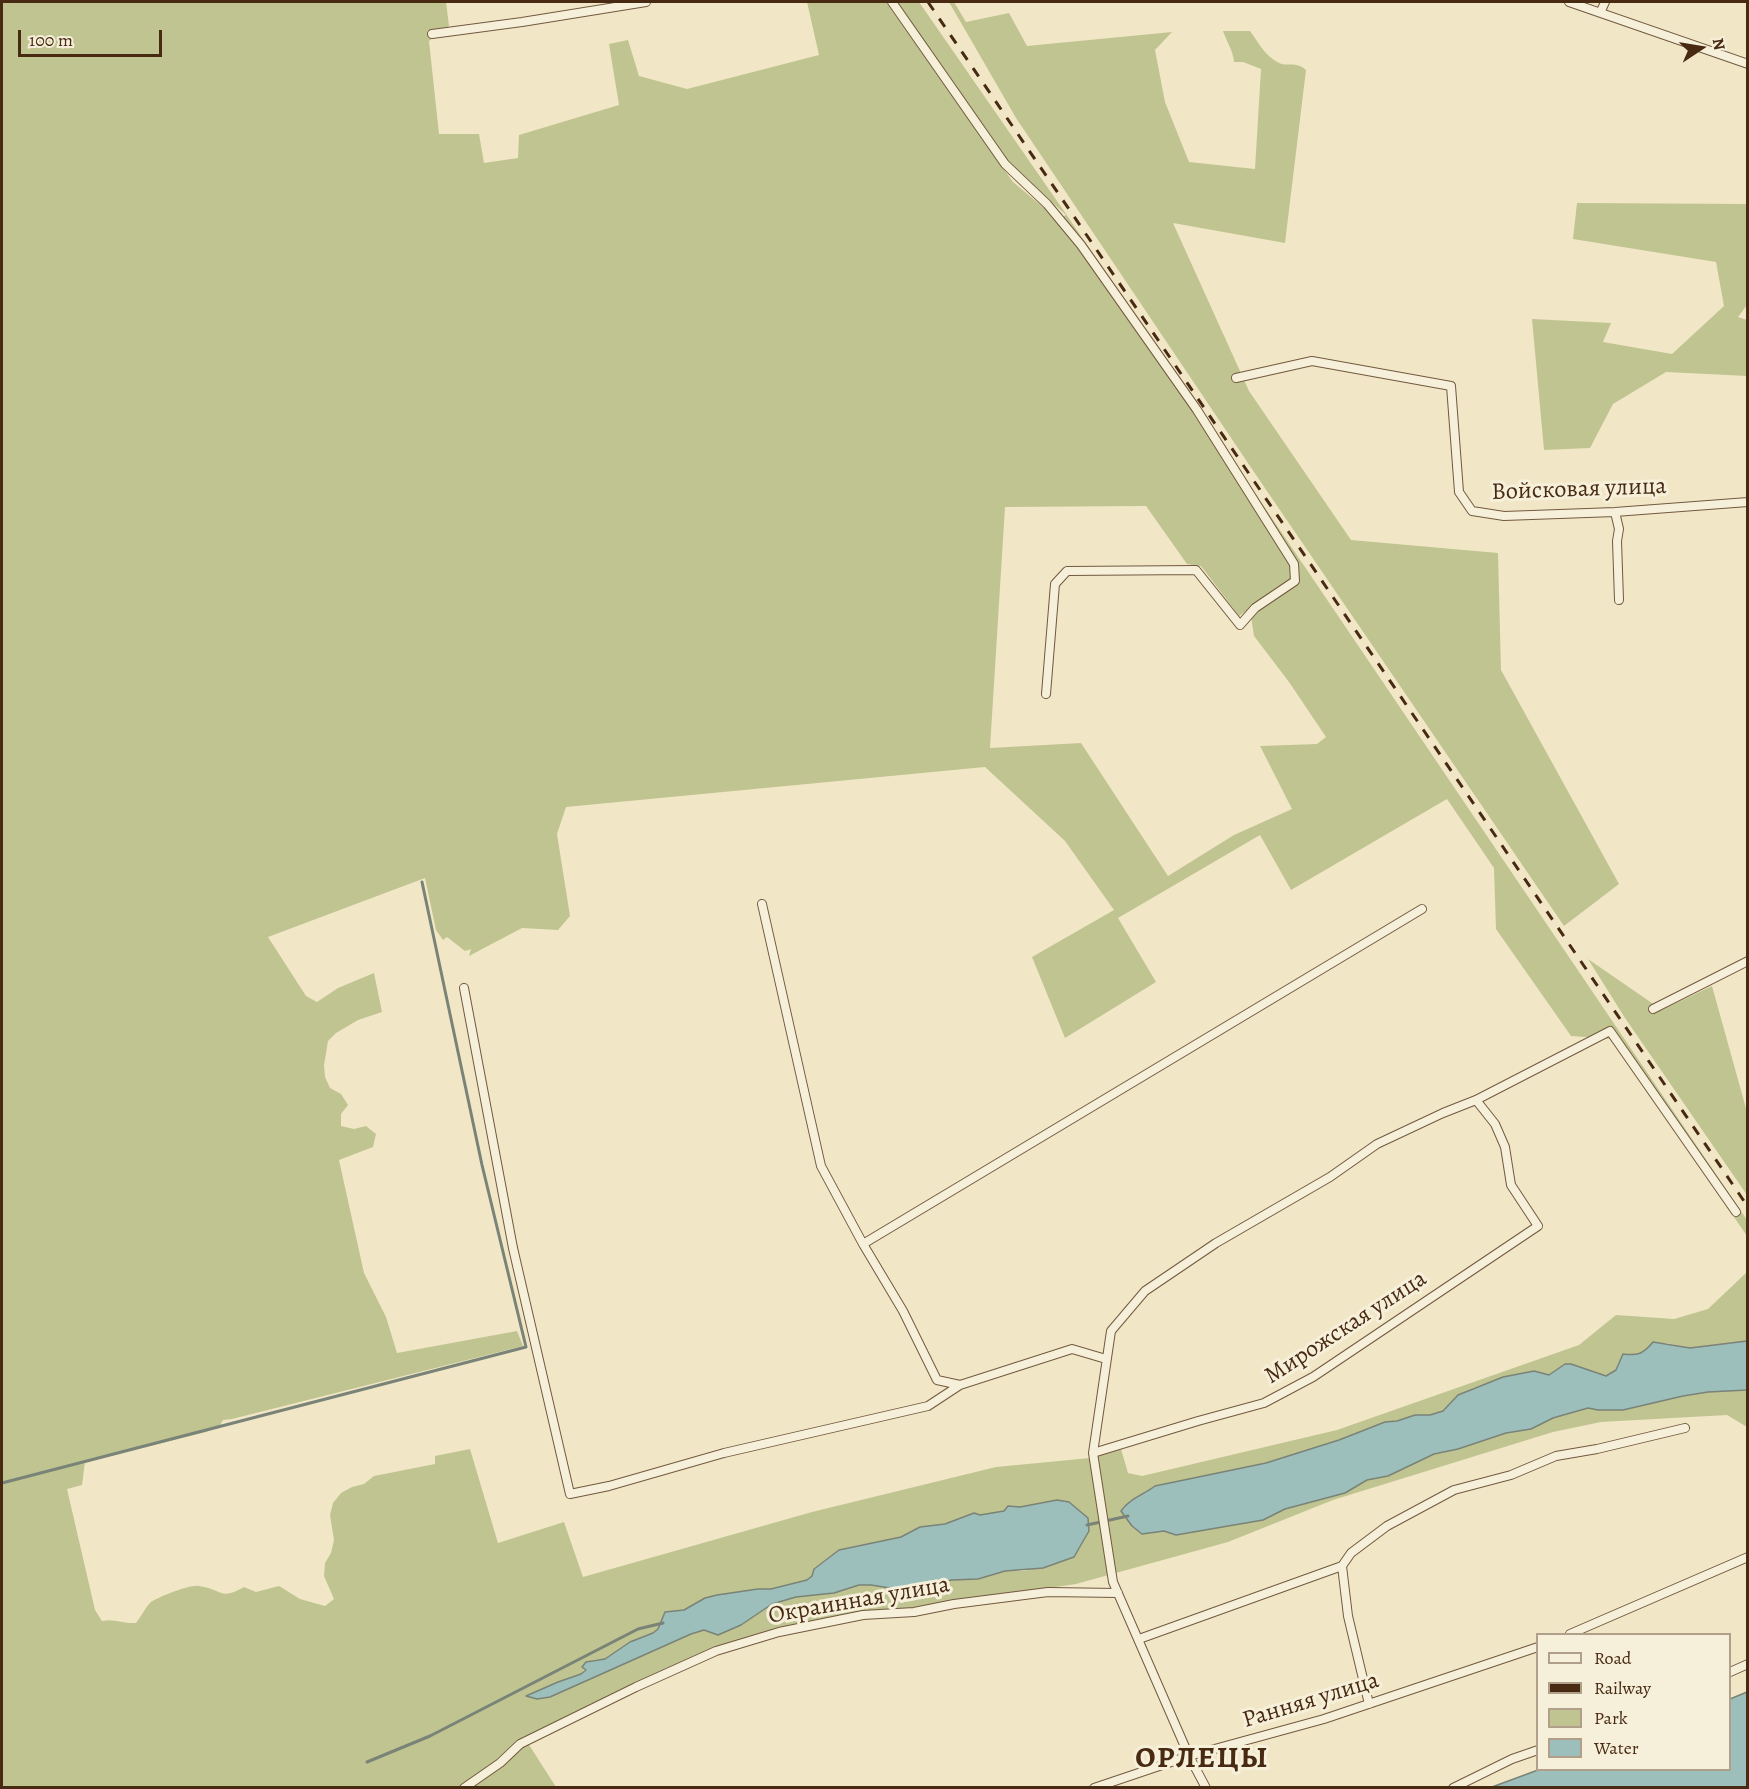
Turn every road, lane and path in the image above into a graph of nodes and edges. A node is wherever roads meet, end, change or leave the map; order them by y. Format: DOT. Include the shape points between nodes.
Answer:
graph roads {
  1 [pos="646,2"];
  2 [pos="892,2"];
  3 [pos="1569,2"];
  4 [pos="1605,2"];
  5 [pos="1601,11"];
  6 [pos="432,34"];
  7 [pos="1748,64"];
  8 [pos="1236,378"];
  9 [pos="1748,502"];
  10 [pos="1615,512"];
  11 [pos="1619,600"];
  12 [pos="1046,694"];
  13 [pos="762,904"];
  14 [pos="1422,909"];
  15 [pos="1748,961"];
  16 [pos="464,988"];
  17 [pos="1653,1009"];
  18 [pos="1476,1100"];
  19 [pos="1736,1212"];
  20 [pos="863,1244"];
  21 [pos="1106,1359"];
  22 [pos="960,1385"];
  23 [pos="1685,1428"];
  24 [pos="1093,1453"];
  25 [pos="1748,1557"];
  26 [pos="1342,1566"];
  27 [pos="1118,1593"];
  28 [pos="1575,1633"];
  29 [pos="1138,1639"];
  30 [pos="1536,1648"];
  31 [pos="1748,1664"];
  32 [pos="1731,1672"];
  33 [pos="1370,1704"];
  34 [pos="1536,1751"];
  35 [pos="1189,1756"];
  36 [pos="464,1788"];
  37 [pos="1094,1788"];
  38 [pos="1206,1788"];
  39 [pos="1453,1788"];
  1 -- 6 [label="street"];
  2 -- 12 [label="street" via="1005,164 1047,204 1081,245 1197,410 1294,564 1295,581 1255,608 1240,625 1196,570 1066,571 1055,584"];
  3 -- 5 [label="street"];
  4 -- 5 [label="street"];
  5 -- 7 [label="street"];
  8 -- 10 [label="street, Войсковая улица" via="1312,361 1451,386 1459,492 1472,511 1504,516"];
  9 -- 10 [label="street, Войсковая улица"];
  10 -- 11 [label="street" via="1619,529"];
  13 -- 20 [label="street" via="821,1166"];
  14 -- 20 [label="street"];
  15 -- 17 [label="street"];
  16 -- 22 [label="street" via="513,1248 570,1494 724,1453 928,1406"];
  18 -- 19 [label="street" via="1610,1031"];
  18 -- 21 [label="street" via="1377,1144 1145,1291 1111,1331"];
  18 -- 24 [label="street, Мирожская улица" via="1495,1124 1505,1147 1511,1185 1538,1226 1322,1371 1264,1403"];
  20 -- 22 [label="street" via="903,1311 937,1380"];
  21 -- 22 [label="street" via="1072,1349"];
  21 -- 24 [label="street"];
  23 -- 26 [label="street" via="1556,1456 1512,1475 1454,1490 1387,1526 1351,1553"];
  24 -- 27 [label="street"];
  25 -- 28 [label="street"];
  26 -- 29 [label="street"];
  26 -- 33 [label="street" via="1348,1616"];
  27 -- 29 [label="street"];
  27 -- 36 [label="street, Окраинная улица" via="1048,1592 914,1612 863,1615 758,1638 716,1651 520,1744"];
  29 -- 35 [label="street"];
  30 -- 33 [label="street, Ранняя улица"];
  31 -- 32 [label="street"];
  33 -- 35 [label="street, Ранняя улица"];
  34 -- 39 [label="street"];
  35 -- 37 [label="street, Ранняя улица"];
  35 -- 38 [label="street"];
}
